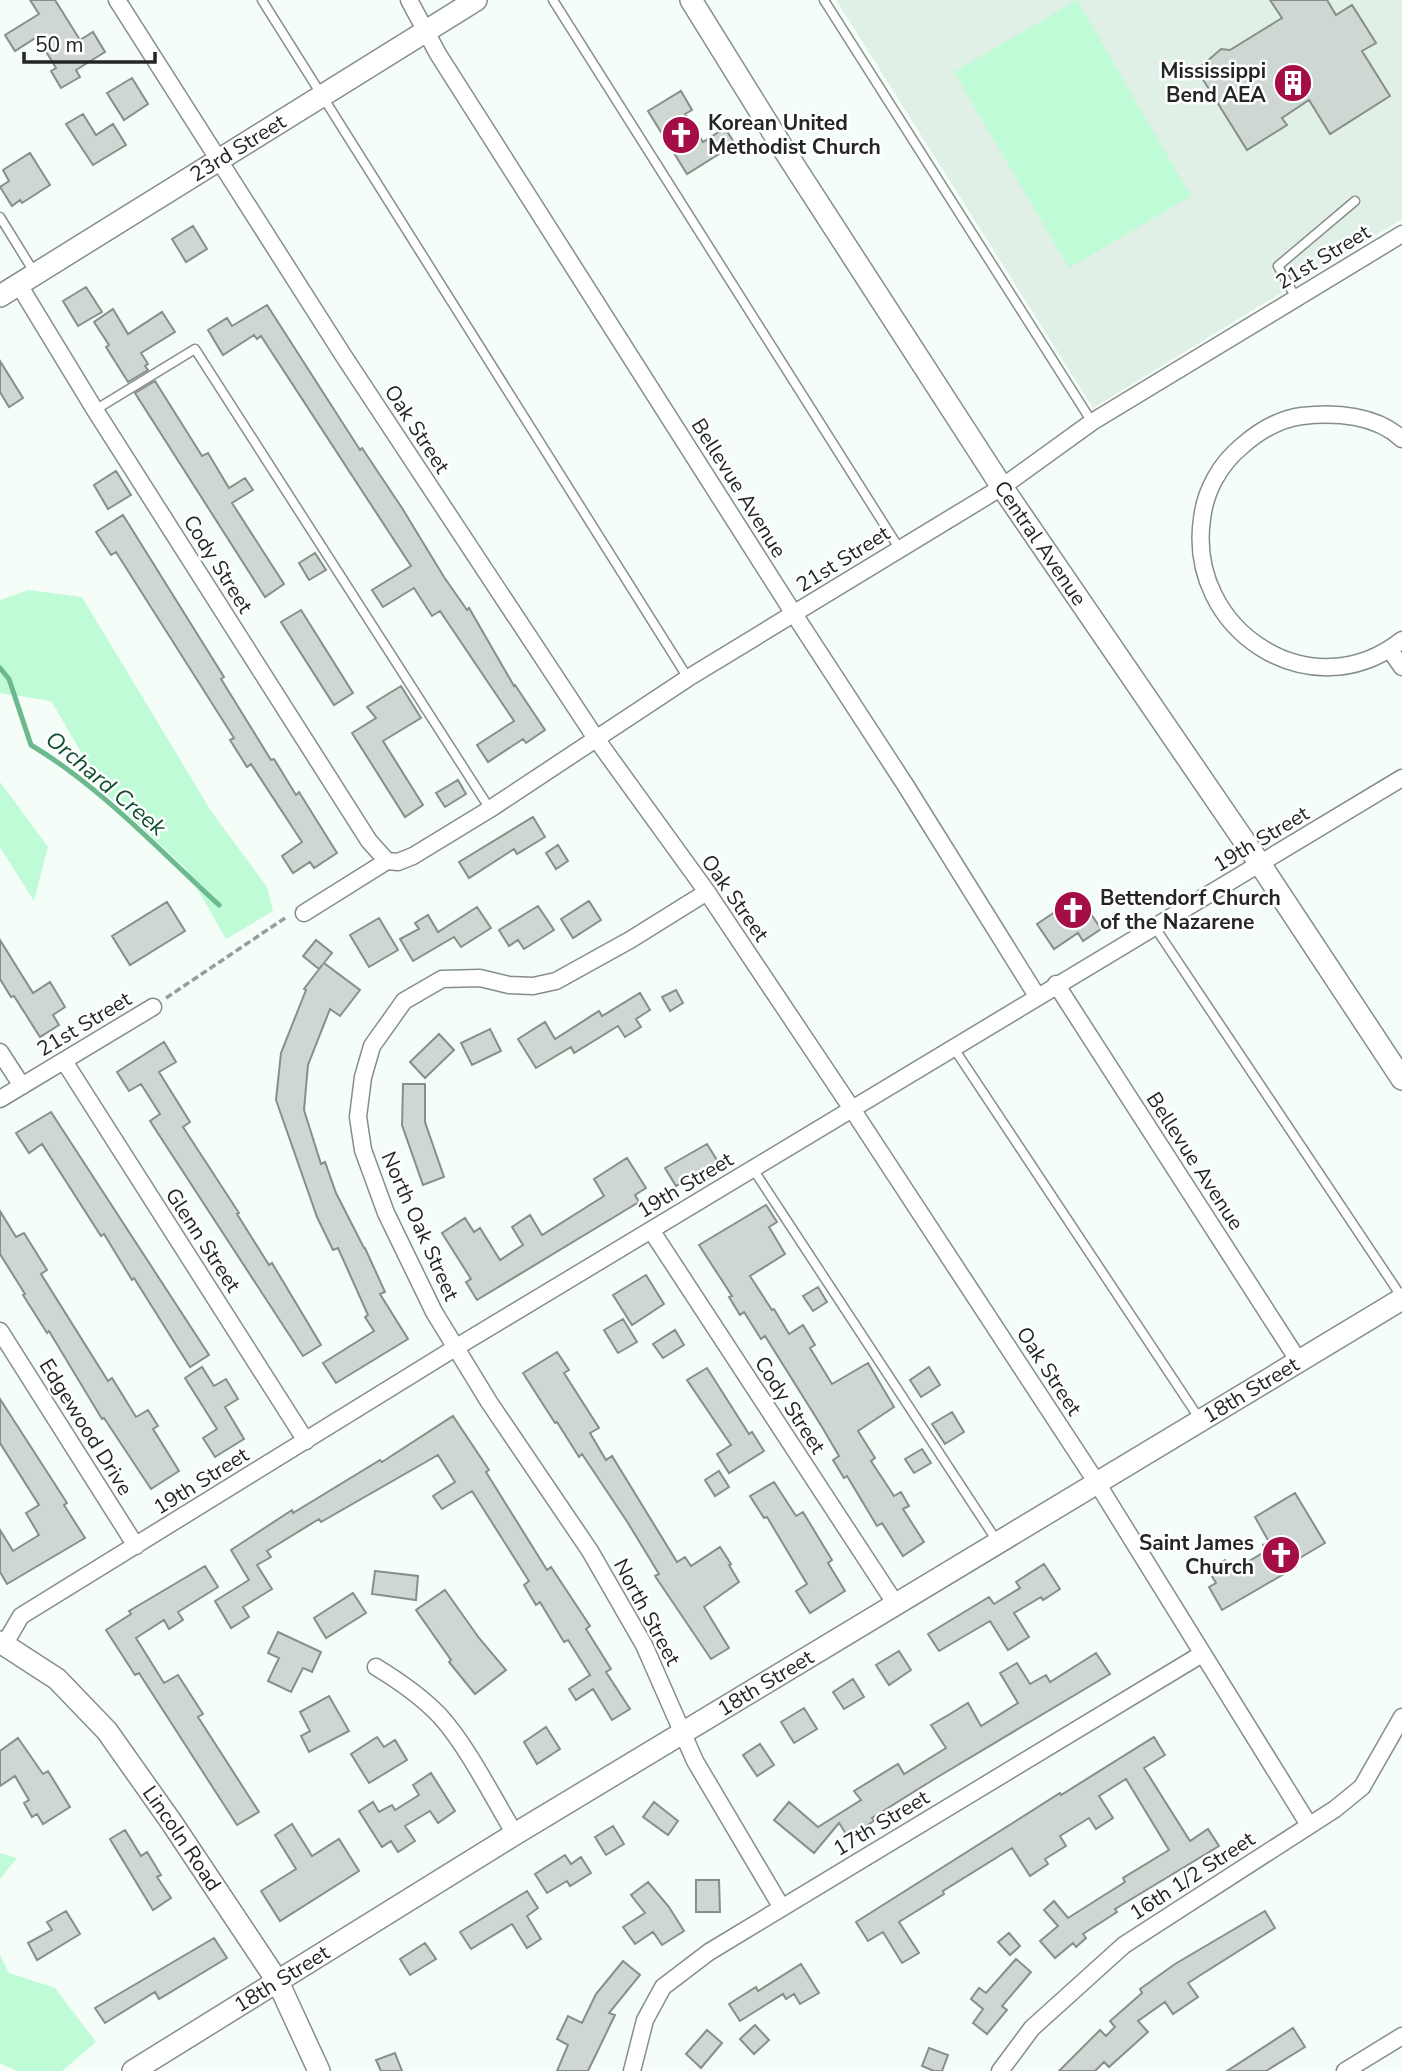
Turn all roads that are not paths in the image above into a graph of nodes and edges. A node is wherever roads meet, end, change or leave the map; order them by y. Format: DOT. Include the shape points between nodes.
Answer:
graph roads {
  1 [pos="117,0"];
  2 [pos="262,0"];
  3 [pos="409,0"];
  4 [pos="476,0"];
  5 [pos="553,0"];
  6 [pos="691,0"];
  7 [pos="824,0"];
  8 [pos="426,32"];
  9 [pos="322,95"];
  10 [pos="220,160"];
  11 [pos="1355,201"];
  12 [pos="0,218"];
  13 [pos="1402,234"];
  14 [pos="27,279"];
  15 [pos="0,296"];
  16 [pos="1296,298"];
  17 [pos="95,410"];
  18 [pos="1091,422"];
  19 [pos="1402,439"];
  20 [pos="1002,487"];
  21 [pos="899,548"];
  22 [pos="794,614"];
  23 [pos="1396,645"];
  24 [pos="1402,667"];
  25 [pos="688,678"];
  26 [pos="597,740"];
  27 [pos="1402,778"];
  28 [pos="490,809"];
  29 [pos="387,861"];
  30 [pos="1260,864"];
  31 [pos="707,892"];
  32 [pos="304,913"];
  33 [pos="1154,926"];
  34 [pos="1056,984"];
  35 [pos="1037,996"];
  36 [pos="153,1007"];
  37 [pos="953,1047"];
  38 [pos="0,1052"];
  39 [pos="64,1061"];
  40 [pos="1402,1079"];
  41 [pos="22,1086"];
  42 [pos="0,1099"];
  43 [pos="852,1109"];
  44 [pos="752,1169"];
  45 [pos="651,1230"];
  46 [pos="1402,1298"];
  47 [pos="0,1331"];
  48 [pos="455,1348"];
  49 [pos="1298,1360"];
  50 [pos="1200,1421"];
  51 [pos="306,1441"];
  52 [pos="1097,1483"];
  53 [pos="997,1541"];
  54 [pos="136,1546"];
  55 [pos="895,1603"];
  56 [pos="2,1643"];
  57 [pos="1202,1654"];
  58 [pos="376,1667"];
  59 [pos="1402,1717"];
  60 [pos="683,1732"];
  61 [pos="1309,1825"];
  62 [pos="515,1834"];
  63 [pos="782,1908"];
  64 [pos="278,1982"];
  65 [pos="1402,2036"];
  66 [pos="133,2071"];
  67 [pos="319,2071"];
  68 [pos="632,2071"];
  69 [pos="1000,2071"];
  70 [pos="1345,2071"];
  1 -- 10 [label="street, Oak Street"];
  2 -- 9 [label="lane"];
  3 -- 8 [label="street, Bellevue Avenue"];
  4 -- 8 [label="street, 23rd Street"];
  5 -- 21 [label="lane"];
  6 -- 20 [label="street, Central Avenue"];
  7 -- 18 [label="lane"];
  8 -- 9 [label="street, 23rd Street"];
  8 -- 22 [label="street, Bellevue Avenue"];
  9 -- 10 [label="street, 23rd Street"];
  9 -- 25 [label="lane"];
  10 -- 14 [label="street, 23rd Street"];
  10 -- 26 [label="street, Oak Street"];
  11 -- 16 [label="lane" via="1278,266"];
  12 -- 14 [label="lane"];
  13 -- 16 [label="street, 21st Street"];
  14 -- 15 [label="street, 23rd Street"];
  14 -- 17 [label="street, Cody Street"];
  16 -- 18 [label="street, 21st Street"];
  17 -- 28 [label="lane" via="195,349"];
  17 -- 29 [label="street, Cody Street" via="369,841"];
  18 -- 20 [label="street, 21st Street"];
  19 -- 23 [label="street" via="1364,418 1328,412 1292,417 1259,432 1231,455 1214,479 1203,507 1199,537 1212,595 1228,620 1275,656 1333,667 1362,662"];
  20 -- 21 [label="street, 21st Street"];
  20 -- 30 [label="street, Central Avenue"];
  21 -- 22 [label="street, 21st Street"];
  22 -- 25 [label="street, 21st Street"];
  22 -- 35 [label="street, Bellevue Avenue"];
  23 -- 24 [label="street"];
  25 -- 26 [label="street, 21st Street"];
  26 -- 28 [label="street, 21st Street"];
  26 -- 31 [label="street, Oak Street"];
  27 -- 30 [label="street, 19th Street"];
  28 -- 29 [label="street, 21st Street" via="413,856"];
  29 -- 32 [label="street, 21st Street"];
  30 -- 33 [label="street, 19th Street"];
  30 -- 40 [label="street, Central Avenue"];
  31 -- 43 [label="street, Oak Street"];
  31 -- 48 [label="street, North Oak Street" via="556,981 533,986 480,978 442,979 404,1001 372,1046 358,1117 363,1150 386,1213"];
  33 -- 34 [label="street, 19th Street"];
  33 -- 46 [label="lane"];
  34 -- 35 [label="street, 19th Street"];
  34 -- 49 [label="street, Bellevue Avenue"];
  35 -- 37 [label="street, 19th Street"];
  36 -- 39 [label="street, 21st Street"];
  37 -- 43 [label="street, 19th Street"];
  37 -- 50 [label="lane"];
  38 -- 41 [label="street"];
  39 -- 41 [label="street, 21st Street"];
  39 -- 51 [label="street, Glenn Street"];
  41 -- 42 [label="street, 21st Street"];
  43 -- 44 [label="street, 19th Street"];
  43 -- 52 [label="street, Oak Street"];
  44 -- 45 [label="street, 19th Street"];
  44 -- 53 [label="lane"];
  45 -- 48 [label="street, 19th Street"];
  45 -- 55 [label="street, Cody Street"];
  46 -- 49 [label="street, 18th Street"];
  47 -- 54 [label="street, Edgewood Drive"];
  48 -- 51 [label="street, 19th Street"];
  48 -- 60 [label="street, North Street" via="590,1551 644,1645"];
  49 -- 50 [label="street, 18th Street"];
  50 -- 52 [label="street, 18th Street"];
  51 -- 54 [label="street, 19th Street"];
  52 -- 53 [label="street, 18th Street"];
  52 -- 57 [label="street, Oak Street"];
  53 -- 55 [label="street, 18th Street"];
  54 -- 56 [label="street, 19th Street" via="21,1616"];
  55 -- 60 [label="street, 18th Street"];
  56 -- 64 [label="street, Lincoln Road" via="57,1679 107,1731"];
  57 -- 61 [label="street, Oak Street"];
  57 -- 63 [label="street, 17th Street"];
  58 -- 62 [label="street" via="441,1717"];
  59 -- 61 [label="street, 16th 1/2 Street" via="1362,1787"];
  60 -- 62 [label="street, 18th Street"];
  60 -- 63 [label="street, North Street" via="695,1761"];
  61 -- 69 [label="street, 16th 1/2 Street" via="1124,1945 1032,2028"];
  62 -- 64 [label="street, 18th Street"];
  63 -- 68 [label="street, 17th Street" via="709,1952 663,1987 645,2020"];
  64 -- 66 [label="street, 18th Street"];
  64 -- 67 [label="street, Lincoln Road"];
  65 -- 70 [label="street"];
}
